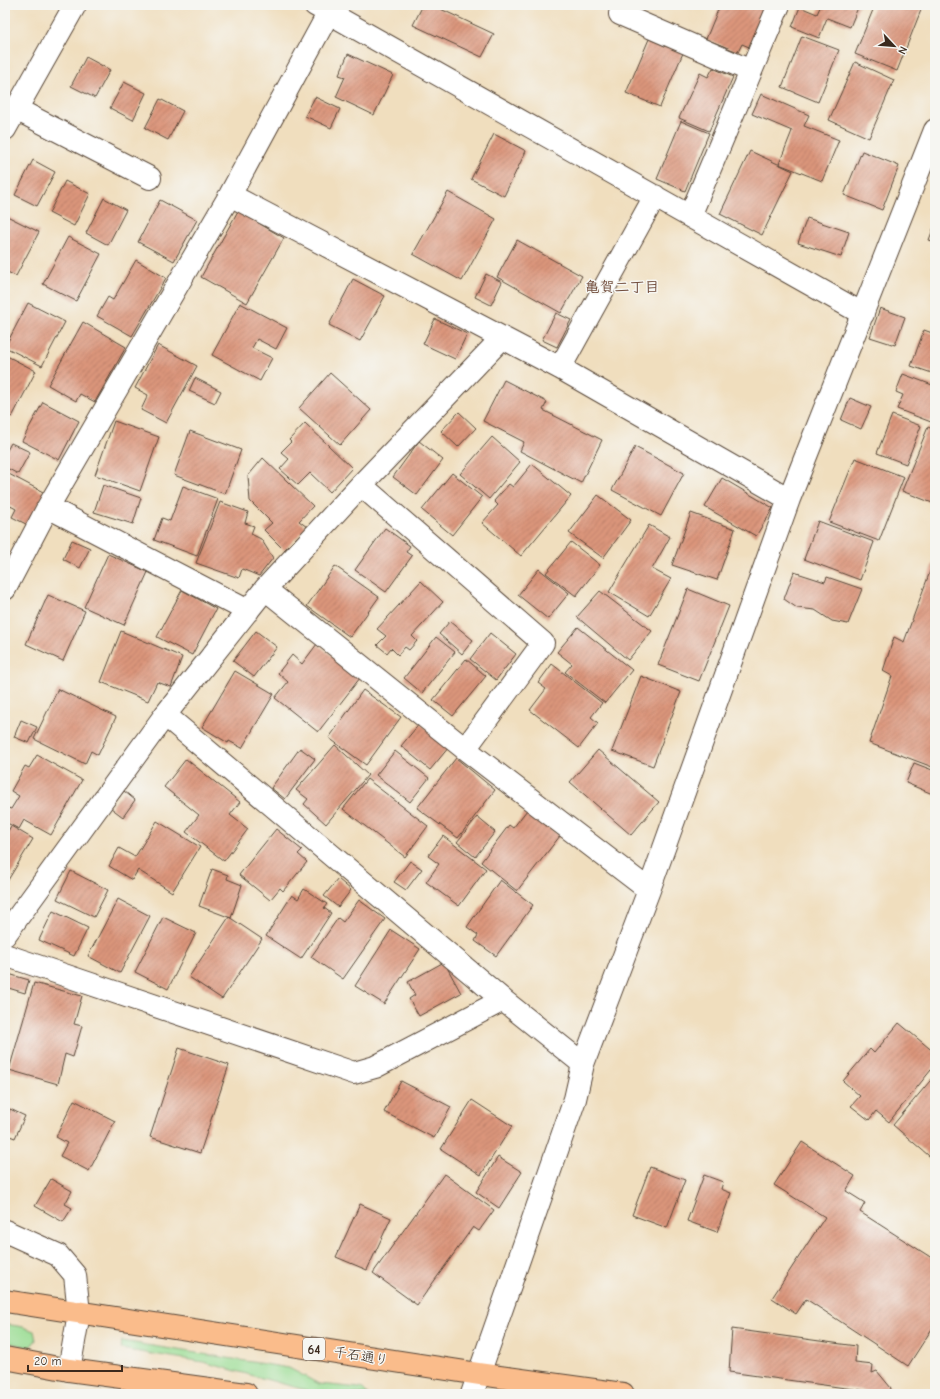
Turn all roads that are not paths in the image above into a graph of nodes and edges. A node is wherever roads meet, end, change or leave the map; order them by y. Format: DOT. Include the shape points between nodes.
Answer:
graph roads {
  1 [pos="75,5"];
  2 [pos="624,5"];
  3 [pos="779,5"];
  4 [pos="326,8"];
  5 [pos="751,71"];
  6 [pos="16,109"];
  7 [pos="5,129"];
  8 [pos="935,130"];
  9 [pos="150,178"];
  10 [pos="230,195"];
  11 [pos="655,196"];
  12 [pos="690,216"];
  13 [pos="863,314"];
  14 [pos="502,338"];
  15 [pos="560,368"];
  16 [pos="361,485"];
  17 [pos="789,499"];
  18 [pos="48,507"];
  19 [pos="6,585"];
  20 [pos="265,589"];
  21 [pos="248,611"];
  22 [pos="166,715"];
  23 [pos="465,749"];
  24 [pos="649,890"];
  25 [pos="5,935"];
  26 [pos="5,955"];
  27 [pos="503,1000"];
  28 [pos="583,1064"];
  29 [pos="5,1231"];
  30 [pos="5,1301"];
  31 [pos="79,1313"];
  32 [pos="5,1358"];
  33 [pos="69,1370"];
  34 [pos="479,1374"];
  35 [pos="246,1394"];
  36 [pos="472,1394"];
  37 [pos="623,1394"];
  1 -- 6 [label="street"];
  2 -- 5 [label="street" via="620,14"];
  3 -- 5 [label="street"];
  4 -- 10 [label="street"];
  4 -- 11 [label="street"];
  5 -- 12 [label="street"];
  6 -- 7 [label="street"];
  6 -- 9 [label="street"];
  8 -- 13 [label="street"];
  10 -- 14 [label="street"];
  10 -- 18 [label="street"];
  11 -- 12 [label="street"];
  11 -- 15 [label="street"];
  12 -- 13 [label="street"];
  13 -- 17 [label="street"];
  14 -- 15 [label="street"];
  14 -- 16 [label="street"];
  15 -- 17 [label="street"];
  16 -- 20 [label="street"];
  16 -- 23 [label="street" via="544,643"];
  17 -- 24 [label="street"];
  18 -- 19 [label="street"];
  18 -- 21 [label="street"];
  20 -- 21 [label="street"];
  20 -- 23 [label="street"];
  21 -- 22 [label="street"];
  22 -- 25 [label="street"];
  22 -- 27 [label="street"];
  23 -- 24 [label="street"];
  24 -- 28 [label="street"];
  26 -- 27 [label="street" via="354,1073 375,1067"];
  27 -- 28 [label="street"];
  28 -- 34 [label="street" via="575,1099"];
  29 -- 31 [label="street" via="58,1255 75,1275"];
  30 -- 31 [label="main road, 千石通り / 64"];
  31 -- 33 [label="street"];
  31 -- 34 [label="main road, 千石通り / 64"];
  32 -- 33 [label="main road"];
  33 -- 35 [label="main road"];
  34 -- 36 [label="street"];
  34 -- 37 [label="main road, 千石通り / 64"];
}
